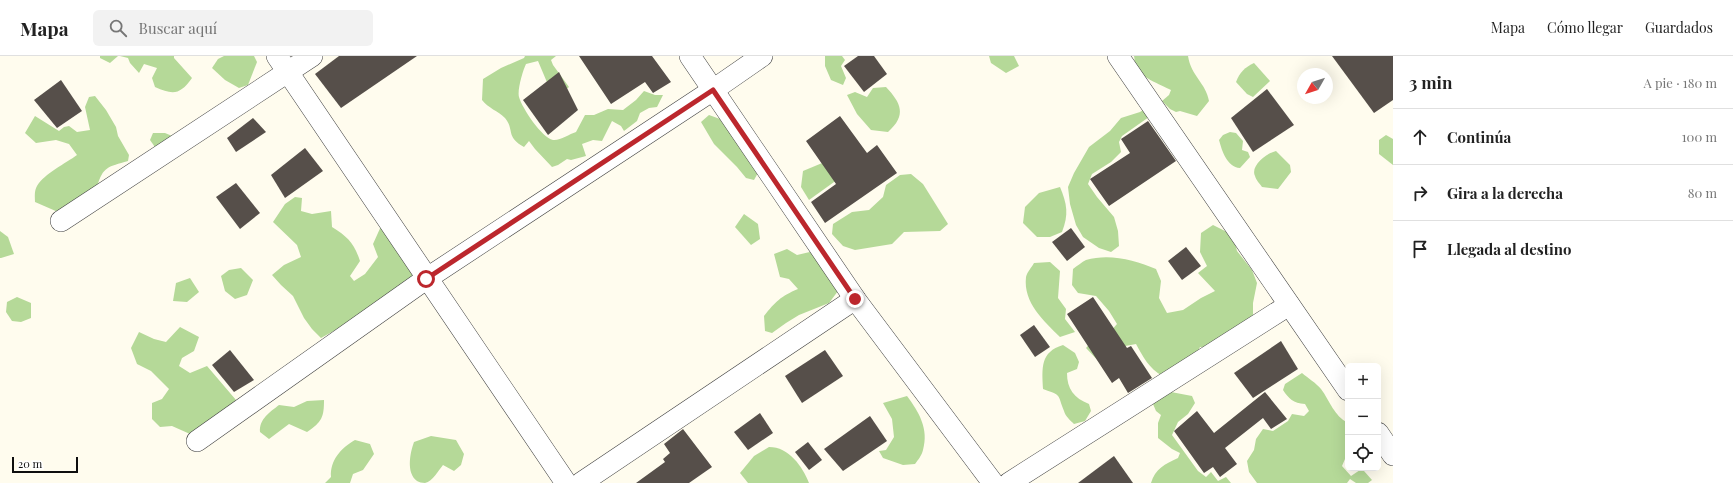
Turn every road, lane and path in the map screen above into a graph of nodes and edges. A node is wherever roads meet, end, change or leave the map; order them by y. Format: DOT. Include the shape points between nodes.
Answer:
graph roads {
  1 [pos="312,56"];
  2 [pos="690,56"];
  3 [pos="762,56"];
  4 [pos="1118,56"];
  5 [pos="283,64"];
  6 [pos="713,90"];
  7 [pos="61,221"];
  8 [pos="426,279"];
  9 [pos="855,299"];
  10 [pos="1289,305"];
  11 [pos="1345,386"];
  12 [pos="1379,435"];
  13 [pos="197,441"];
  14 [pos="1393,455"];
  15 [pos="566,483"];
  16 [pos="582,483"];
  17 [pos="993,483"];
  18 [pos="1009,483"];
  1 -- 5 [label="street"];
  2 -- 6 [label="street"];
  3 -- 6 [label="street"];
  4 -- 10 [label="street"];
  5 -- 7 [label="street"];
  5 -- 8 [label="street"];
  6 -- 8 [label="street"];
  6 -- 9 [label="street"];
  8 -- 13 [label="street"];
  8 -- 15 [label="street"];
  9 -- 16 [label="street"];
  9 -- 17 [label="street"];
  10 -- 11 [label="street"];
  10 -- 18 [label="street"];
  12 -- 14 [label="street"];
}
